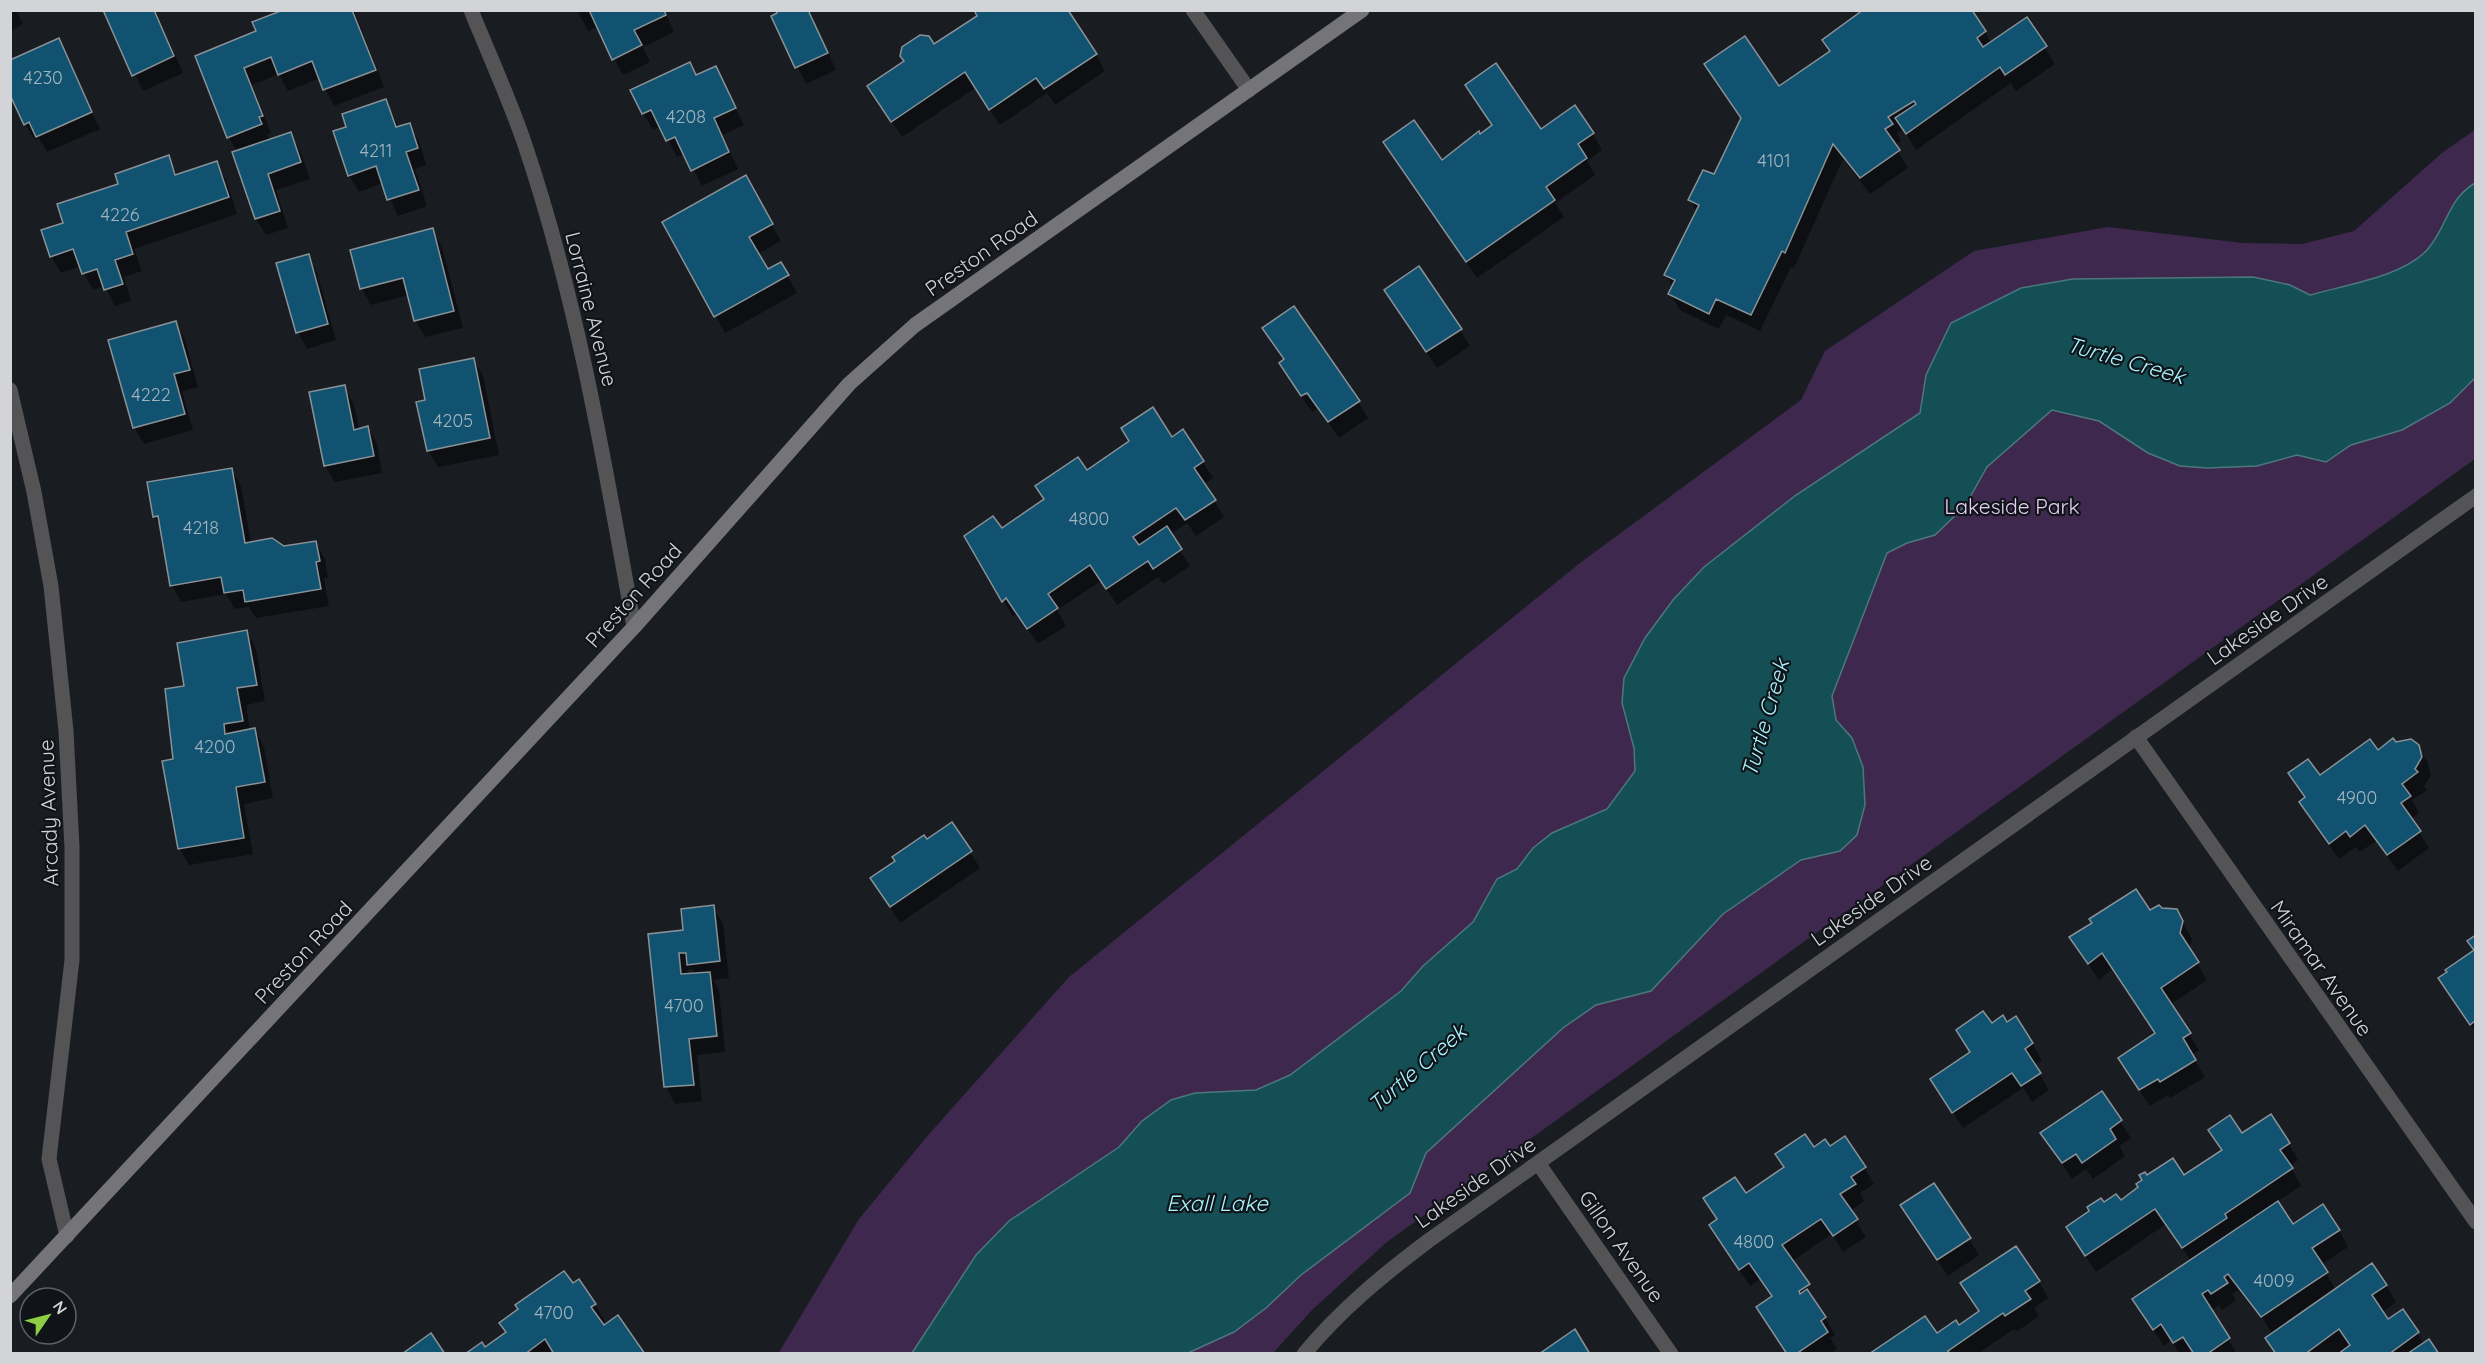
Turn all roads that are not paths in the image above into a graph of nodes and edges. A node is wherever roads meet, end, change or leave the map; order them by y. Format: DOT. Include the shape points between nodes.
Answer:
graph roads {
  1 [pos="471,10"];
  2 [pos="1193,10"];
  3 [pos="1362,10"];
  4 [pos="1249,90"];
  5 [pos="10,390"];
  6 [pos="2475,496"];
  7 [pos="634,627"];
  8 [pos="2136,737"];
  9 [pos="1538,1163"];
  10 [pos="2475,1222"];
  11 [pos="67,1236"];
  12 [pos="10,1296"];
  13 [pos="1304,1353"];
  14 [pos="1671,1353"];
  1 -- 7 [label="street, Lorraine Avenue" via="525,144 563,271 591,388"];
  2 -- 4 [label="street"];
  3 -- 4 [label="main road, Preston Road"];
  4 -- 7 [label="main road, Preston Road" via="915,325 849,384"];
  5 -- 11 [label="street, Arcady Avenue" via="51,586 66,731 72,960 49,1159"];
  6 -- 8 [label="street, Lakeside Drive"];
  7 -- 11 [label="main road, Preston Road"];
  8 -- 9 [label="street, Lakeside Drive"];
  8 -- 10 [label="street, Miramar Avenue"];
  9 -- 13 [label="street, Lakeside Drive" via="1376,1280"];
  9 -- 14 [label="street, Gillon Avenue"];
  11 -- 12 [label="main road, Preston Road"];
}
